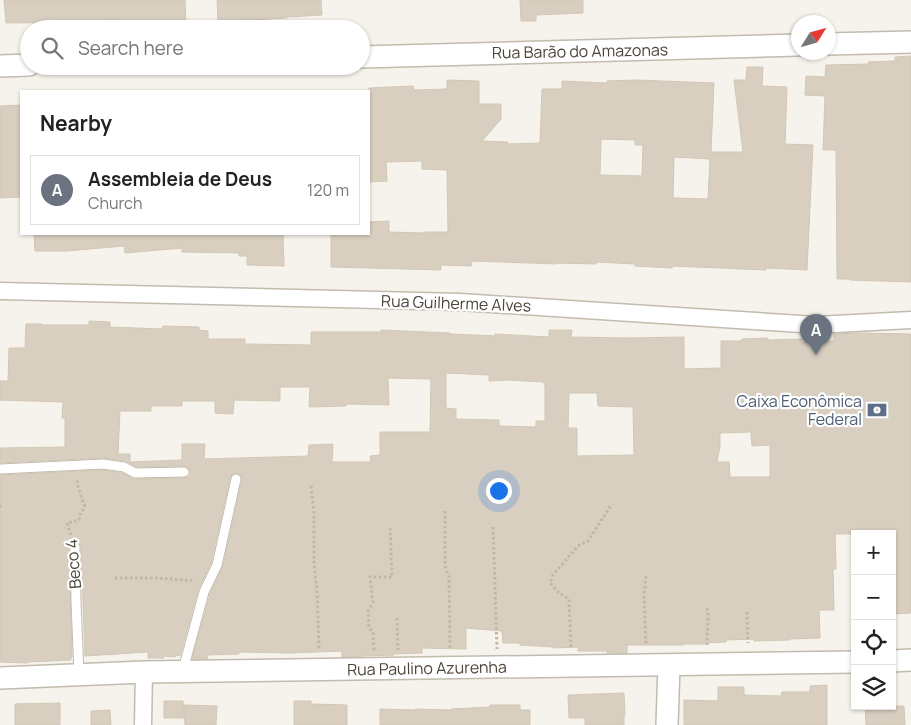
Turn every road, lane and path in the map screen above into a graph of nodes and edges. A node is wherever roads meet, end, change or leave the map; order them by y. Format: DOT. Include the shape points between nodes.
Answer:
graph roads {
  1 [pos="911,42"];
  2 [pos="836,44"];
  3 [pos="791,45"];
  4 [pos="370,56"];
  5 [pos="20,65"];
  6 [pos="0,66"];
  7 [pos="0,291"];
  8 [pos="911,320"];
  9 [pos="75,466"];
  10 [pos="0,469"];
  11 [pos="184,472"];
  12 [pos="236,479"];
  13 [pos="311,486"];
  14 [pos="612,504"];
  15 [pos="445,511"];
  16 [pos="390,527"];
  17 [pos="493,527"];
  18 [pos="75,547"];
  19 [pos="646,576"];
  20 [pos="115,578"];
  21 [pos="208,582"];
  22 [pos="707,608"];
  23 [pos="748,612"];
  24 [pos="397,618"];
  25 [pos="911,660"];
  26 [pos="896,661"];
  27 [pos="851,662"];
  28 [pos="707,664"];
  29 [pos="748,664"];
  30 [pos="647,665"];
  31 [pos="669,665"];
  32 [pos="571,666"];
  33 [pos="450,668"];
  34 [pos="497,668"];
  35 [pos="375,669"];
  36 [pos="398,669"];
  37 [pos="321,670"];
  38 [pos="144,672"];
  39 [pos="182,672"];
  40 [pos="79,675"];
  41 [pos="0,678"];
  42 [pos="144,725"];
  43 [pos="667,725"];
  1 -- 2 [label="street"];
  3 -- 4 [label="street, Rua Barão do Amazonas"];
  5 -- 6 [label="street"];
  7 -- 8 [label="street, Rua Guilherme Alves" via="460,302 816,325"];
  9 -- 10 [label="lane"];
  9 -- 11 [label="lane" via="124,466 135,473"];
  9 -- 18 [label="path, Beco 4" via="85,506 79,520 67,523"];
  12 -- 21 [label="lane" via="217,564"];
  13 -- 37 [label="path"];
  14 -- 32 [label="path" via="588,541 578,546 550,583 568,599"];
  15 -- 33 [label="path"];
  16 -- 35 [label="path" via="392,577 370,577 373,602 368,611"];
  17 -- 34 [label="path"];
  18 -- 40 [label="lane, Beco 4"];
  19 -- 30 [label="path"];
  20 -- 21 [label="path"];
  21 -- 39 [label="lane"];
  22 -- 28 [label="path"];
  23 -- 29 [label="path"];
  24 -- 36 [label="path"];
  25 -- 26 [label="street"];
  27 -- 29 [label="street, Rua Paulino Azurenha"];
  28 -- 29 [label="street, Rua Paulino Azurenha"];
  28 -- 31 [label="street, Rua Paulino Azurenha"];
  30 -- 31 [label="street, Rua Paulino Azurenha"];
  30 -- 32 [label="street, Rua Paulino Azurenha"];
  31 -- 43 [label="street"];
  32 -- 34 [label="street, Rua Paulino Azurenha"];
  33 -- 34 [label="street, Rua Paulino Azurenha"];
  33 -- 36 [label="street, Rua Paulino Azurenha"];
  35 -- 36 [label="street, Rua Paulino Azurenha"];
  35 -- 37 [label="street, Rua Paulino Azurenha"];
  37 -- 39 [label="street, Rua Paulino Azurenha"];
  38 -- 39 [label="street, Rua Paulino Azurenha"];
  38 -- 40 [label="street, Rua Paulino Azurenha"];
  38 -- 42 [label="street"];
  40 -- 41 [label="street, Rua Paulino Azurenha"];
}
